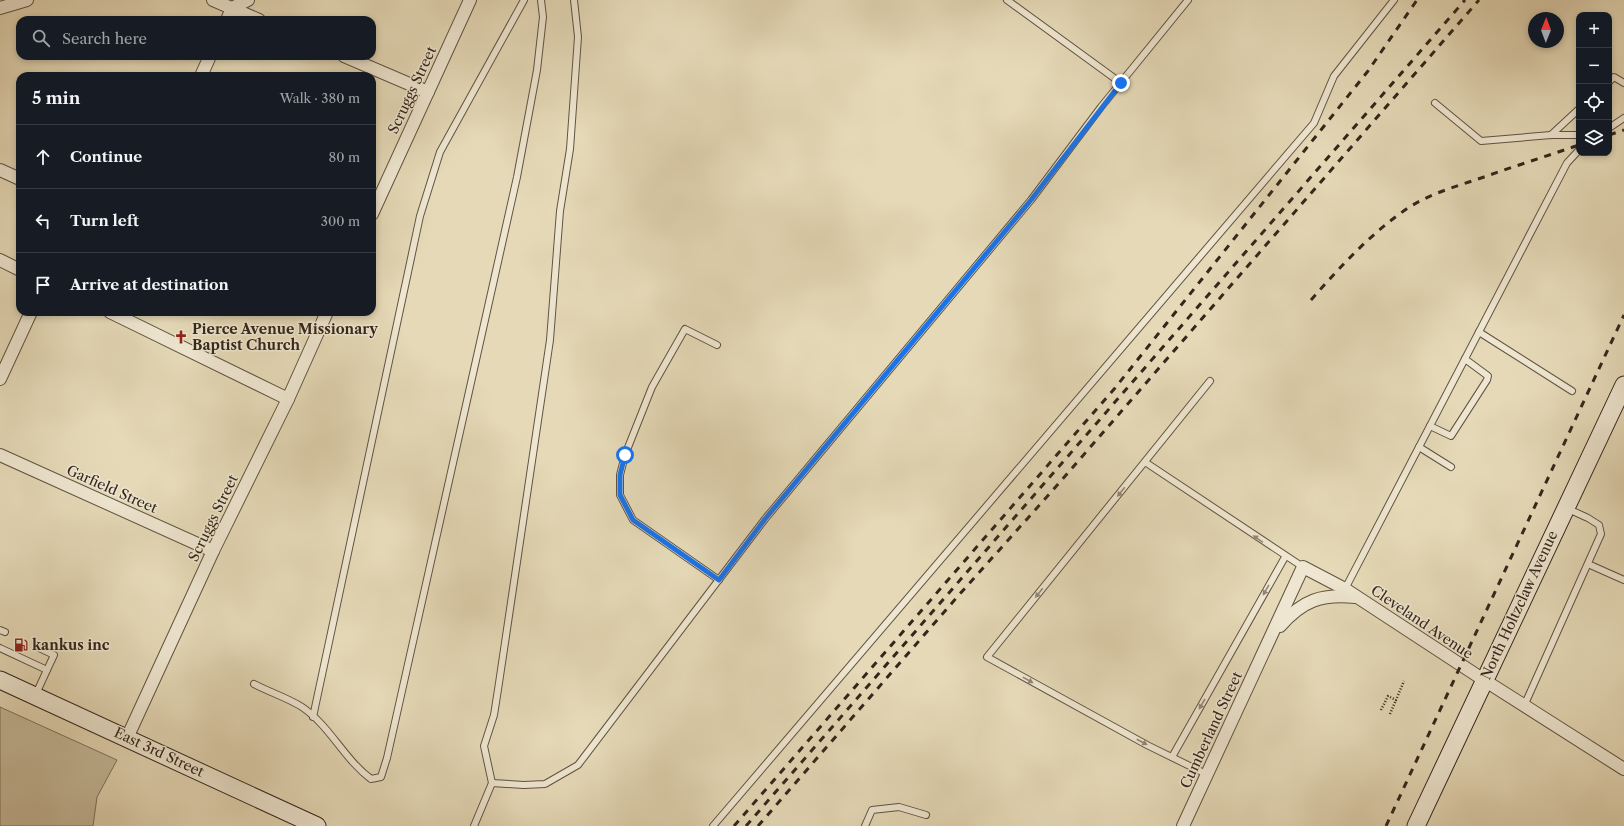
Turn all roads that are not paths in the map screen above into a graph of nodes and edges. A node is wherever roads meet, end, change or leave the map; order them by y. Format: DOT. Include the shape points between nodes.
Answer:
graph roads {
  1 [pos="27,0"];
  2 [pos="213,0"];
  3 [pos="248,0"];
  4 [pos="470,0"];
  5 [pos="524,0"];
  6 [pos="541,0"];
  7 [pos="574,0"];
  8 [pos="1188,0"];
  9 [pos="1394,0"];
  10 [pos="1011,1"];
  11 [pos="0,8"];
  12 [pos="232,8"];
  13 [pos="229,16"];
  14 [pos="251,16"];
  15 [pos="208,60"];
  16 [pos="353,60"];
  17 [pos="203,72"];
  18 [pos="1612,79"];
  19 [pos="1121,83"];
  20 [pos="1624,83"];
  21 [pos="428,92"];
  22 [pos="1436,104"];
  23 [pos="1576,112"];
  24 [pos="1624,118"];
  25 [pos="1612,126"];
  26 [pos="1551,135"];
  27 [pos="1576,135"];
  28 [pos="1576,153"];
  29 [pos="0,170"];
  30 [pos="16,178"];
  31 [pos="376,205"];
  32 [pos="0,260"];
  33 [pos="16,268"];
  34 [pos="29,316"];
  35 [pos="118,316"];
  36 [pos="324,316"];
  37 [pos="1479,332"];
  38 [pos="716,345"];
  39 [pos="1465,359"];
  40 [pos="0,379"];
  41 [pos="1210,382"];
  42 [pos="1624,385"];
  43 [pos="1572,391"];
  44 [pos="288,399"];
  45 [pos="1430,426"];
  46 [pos="1419,447"];
  47 [pos="0,455"];
  48 [pos="1145,462"];
  49 [pos="1451,467"];
  50 [pos="1566,508"];
  51 [pos="213,550"];
  52 [pos="1285,556"];
  53 [pos="1588,564"];
  54 [pos="1303,567"];
  55 [pos="719,580"];
  56 [pos="1624,580"];
  57 [pos="1345,589"];
  58 [pos="1357,597"];
  59 [pos="1266,647"];
  60 [pos="0,648"];
  61 [pos="39,648"];
  62 [pos="47,670"];
  63 [pos="0,680"];
  64 [pos="1484,680"];
  65 [pos="254,684"];
  66 [pos="35,696"];
  67 [pos="1524,706"];
  68 [pos="313,717"];
  69 [pos="127,738"];
  70 [pos="1172,757"];
  71 [pos="1624,769"];
  72 [pos="1206,774"];
  73 [pos="492,783"];
  74 [pos="926,815"];
  75 [pos="310,822"];
  76 [pos="474,826"];
  77 [pos="713,826"];
  78 [pos="865,826"];
  79 [pos="1182,826"];
  80 [pos="1416,826"];
  1 -- 11 [label="street"];
  2 -- 12 [label="street"];
  3 -- 12 [label="street"];
  4 -- 21 [label="street, Scruggs Street"];
  5 -- 68 [label="lane" via="440,152 420,216"];
  6 -- 68 [label="lane" via="543,17 537,70 517,177 381,777 370,779 357,768"];
  7 -- 73 [label="lane" via="578,37 570,149 560,211 550,340 500,683 494,715 484,746"];
  8 -- 19 [label="lane"];
  9 -- 77 [label="lane" via="1334,76 1314,123"];
  10 -- 19 [label="lane"];
  12 -- 13 [label="street"];
  12 -- 14 [label="street"];
  15 -- 17 [label="street"];
  16 -- 21 [label="street"];
  18 -- 20 [label="lane" via="1614,77"];
  19 -- 55 [label="lane" via="1031,200 765,519"];
  21 -- 31 [label="street, Scruggs Street"];
  22 -- 26 [label="lane" via="1481,141"];
  23 -- 26 [label="lane"];
  24 -- 25 [label="lane"];
  26 -- 27 [label="lane"];
  28 -- 37 [label="lane" via="1567,163"];
  29 -- 30 [label="street"];
  32 -- 33 [label="street"];
  34 -- 40 [label="street"];
  35 -- 44 [label="street"];
  36 -- 44 [label="street, Scruggs Street"];
  37 -- 39 [label="lane"];
  37 -- 43 [label="lane"];
  38 -- 55 [label="lane" via="685,329 652,387 625,455 620,475 620,495 633,520"];
  39 -- 45 [label="lane"];
  39 -- 45 [label="lane" via="1485,373 1488,376 1487,380 1451,436"];
  41 -- 48 [label="lane"];
  42 -- 50 [label="main road, North Holtzclaw Avenue"];
  44 -- 51 [label="street, Scruggs Street"];
  45 -- 46 [label="lane"];
  46 -- 49 [label="lane"];
  46 -- 57 [label="lane"];
  47 -- 51 [label="street, Garfield Street"];
  52 -- 48 [label="lane, one-way"];
  48 -- 70 [label="lane, one-way" via="986,657"];
  50 -- 53 [label="lane" via="1599,525 1601,534"];
  50 -- 64 [label="main road, North Holtzclaw Avenue"];
  51 -- 69 [label="street, Scruggs Street"];
  52 -- 54 [label="lane"];
  52 -- 70 [label="lane, one-way"];
  53 -- 56 [label="lane"];
  53 -- 67 [label="lane"];
  54 -- 57 [label="street, Cleveland Avenue"];
  54 -- 59 [label="street, Cumberland Street"];
  55 -- 73 [label="lane" via="578,765 545,784"];
  57 -- 58 [label="street, Cleveland Avenue"];
  58 -- 59 [label="street, Cumberland Street" via="1327,595 1307,603 1292,612"];
  58 -- 64 [label="street, Cleveland Avenue"];
  59 -- 72 [label="street, Cumberland Street"];
  60 -- 62 [label="lane"];
  61 -- 62 [label="lane" via="54,655"];
  62 -- 66 [label="lane"];
  63 -- 66 [label="main road, East 3rd Street"];
  64 -- 67 [label="street, Cleveland Avenue"];
  64 -- 80 [label="main road, North Holtzclaw Avenue"];
  65 -- 68 [label="lane" via="302,707"];
  66 -- 69 [label="main road, East 3rd Street"];
  67 -- 71 [label="street, Cleveland Avenue"];
  69 -- 75 [label="main road, East 3rd Street"];
  70 -- 72 [label="lane"];
  72 -- 79 [label="street, Cumberland Street"];
  73 -- 76 [label="lane"];
  74 -- 78 [label="lane" via="899,807 872,810"];
}
